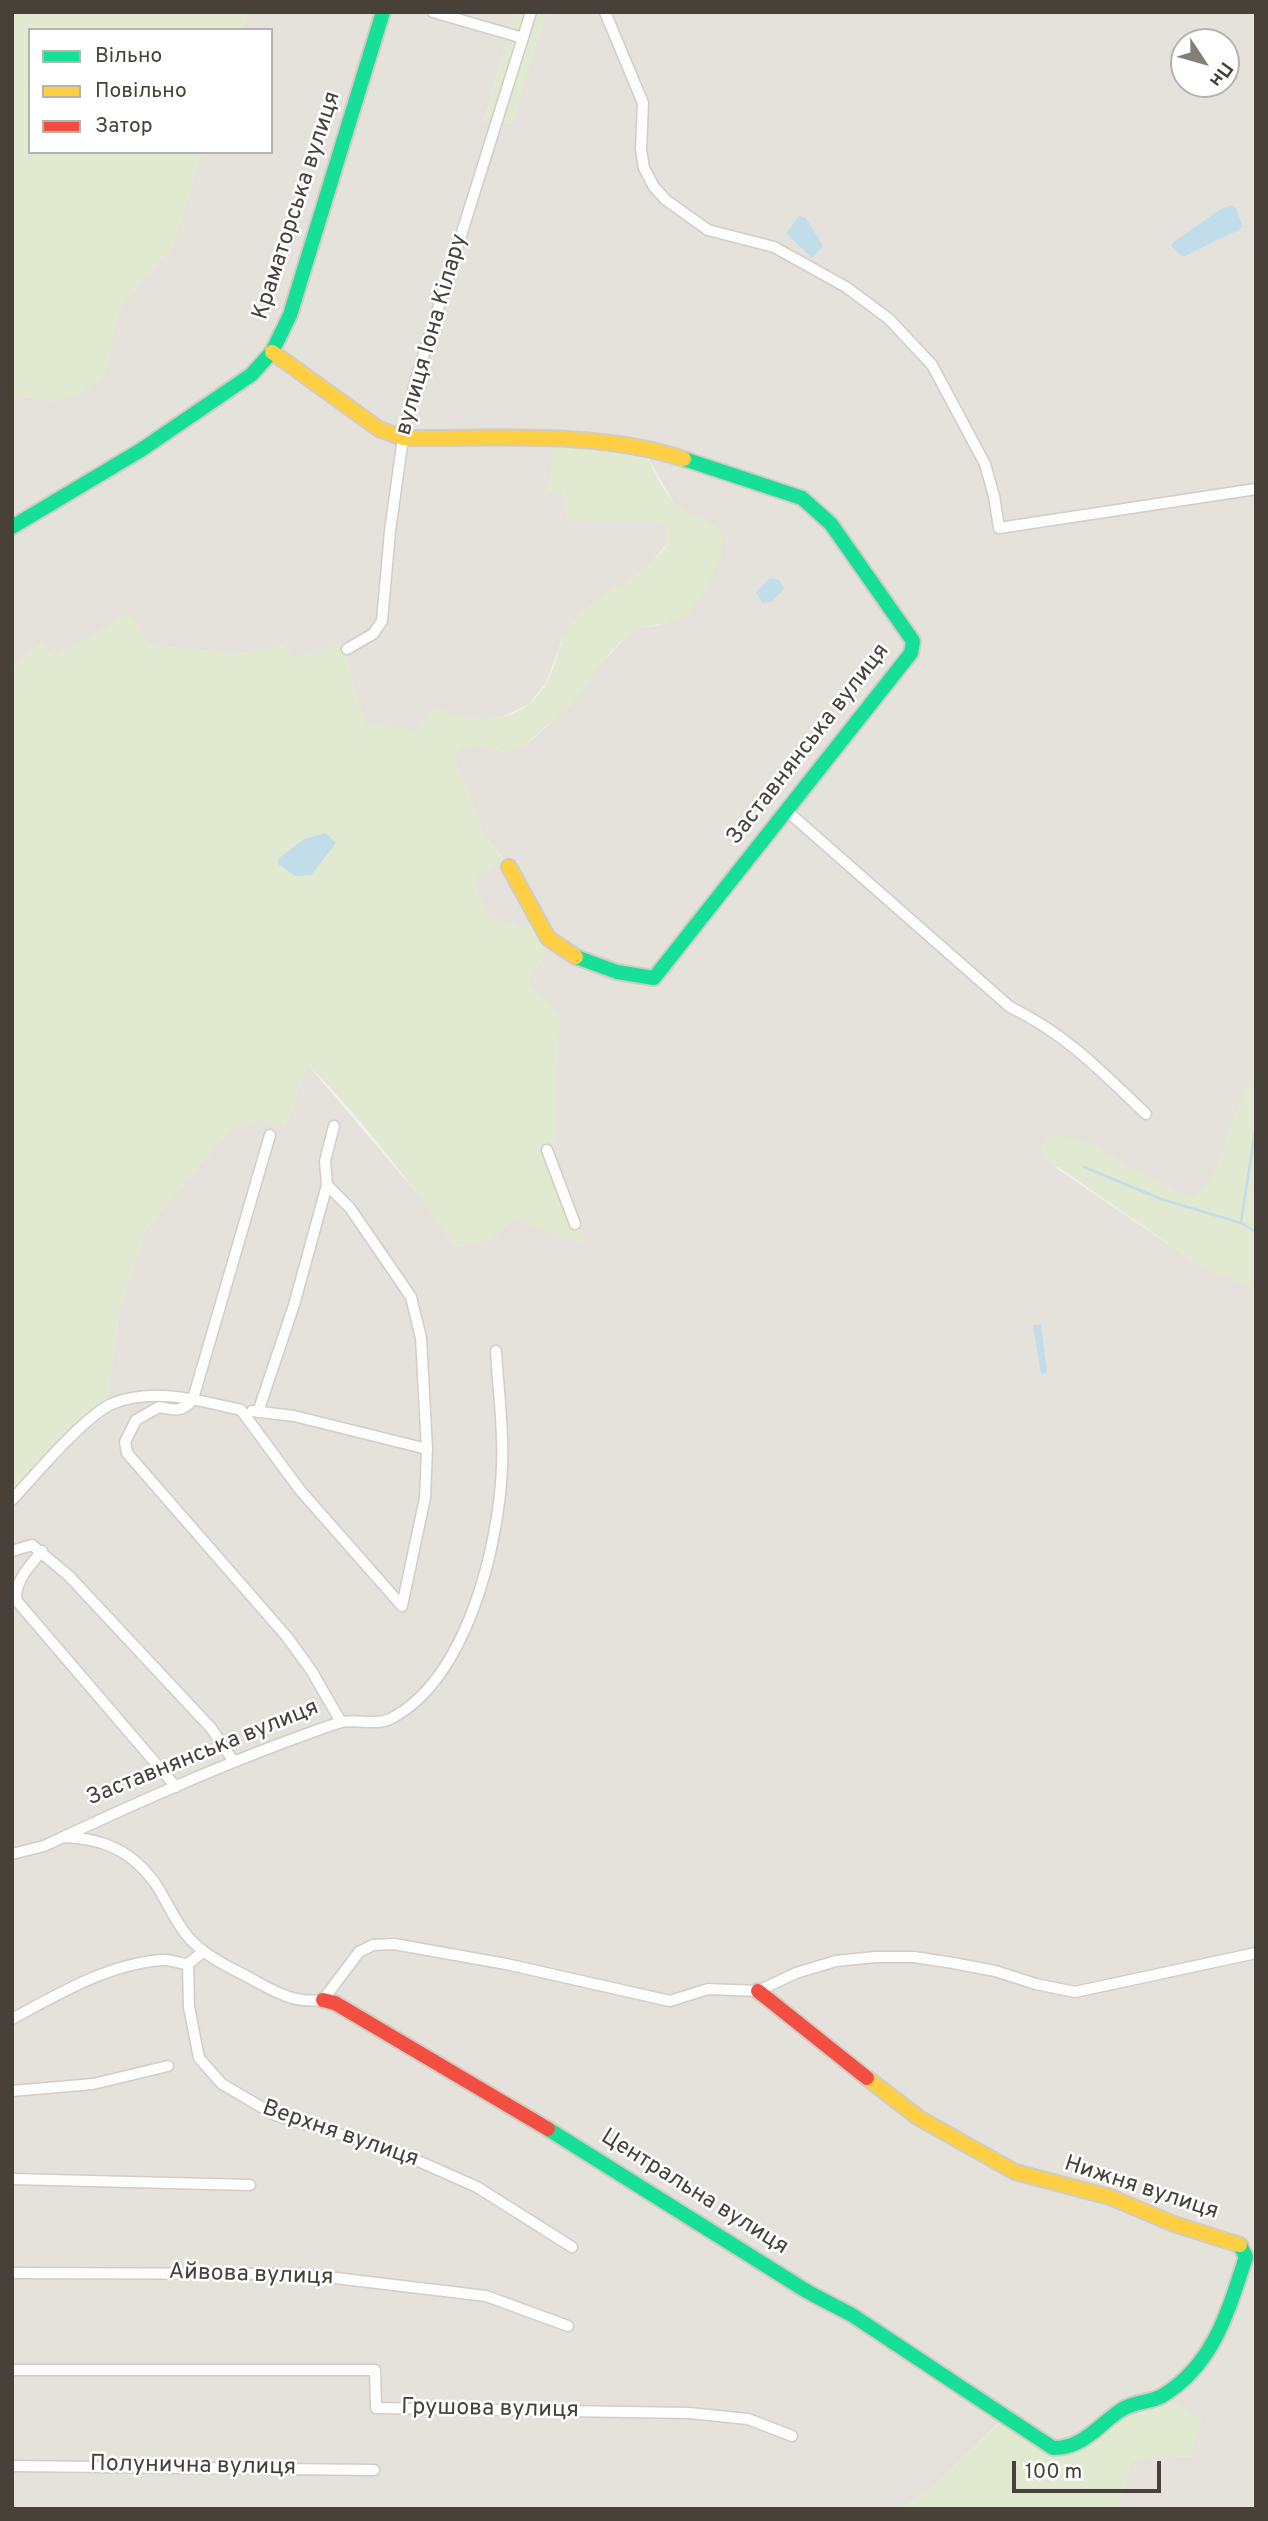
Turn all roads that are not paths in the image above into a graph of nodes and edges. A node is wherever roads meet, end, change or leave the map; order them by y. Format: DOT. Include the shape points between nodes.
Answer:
graph roads {
  1 [pos="383,12"];
  2 [pos="433,12"];
  3 [pos="531,12"];
  4 [pos="605,12"];
  5 [pos="523,38"];
  6 [pos="272,352"];
  7 [pos="403,438"];
  8 [pos="1256,489"];
  9 [pos="12,527"];
  10 [pos="347,649"];
  11 [pos="787,811"];
  12 [pos="509,867"];
  13 [pos="1146,1114"];
  14 [pos="334,1126"];
  15 [pos="270,1135"];
  16 [pos="547,1150"];
  17 [pos="327,1185"];
  18 [pos="575,1224"];
  19 [pos="496,1350"];
  20 [pos="193,1399"];
  21 [pos="241,1410"];
  22 [pos="258,1412"];
  23 [pos="427,1449"];
  24 [pos="12,1500"];
  25 [pos="12,1551"];
  26 [pos="42,1551"];
  27 [pos="341,1722"];
  28 [pos="234,1762"];
  29 [pos="176,1787"];
  30 [pos="63,1837"];
  31 [pos="12,1854"];
  32 [pos="203,1952"];
  33 [pos="1256,1953"];
  34 [pos="188,1964"];
  35 [pos="758,1991"];
  36 [pos="323,2000"];
  37 [pos="12,2020"];
  38 [pos="168,2066"];
  39 [pos="12,2091"];
  40 [pos="12,2179"];
  41 [pos="250,2185"];
  42 [pos="572,2247"];
  43 [pos="12,2273"];
  44 [pos="568,2326"];
  45 [pos="12,2370"];
  46 [pos="792,2435"];
  47 [pos="1034,2435"];
  48 [pos="12,2466"];
  49 [pos="374,2470"];
  1 -- 6 [label="street, Краматорська вулиця" via="290,315"];
  2 -- 5 [label="street"];
  3 -- 5 [label="street, вулиця Іона Кілару"];
  4 -- 8 [label="street" via="643,103 641,149 654,187 708,230 774,247 846,287 889,319 932,365 985,464 999,528"];
  5 -- 7 [label="street, вулиця Іона Кілару" via="416,379"];
  6 -- 7 [label="street, Заставнянська вулиця" via="379,429"];
  6 -- 9 [label="street, Краматорська вулиця" via="251,375 141,450"];
  7 -- 10 [label="street, вулиця Іона Кілару" via="382,621 373,634"];
  7 -- 11 [label="street, Заставнянська вулиця" via="646,446 802,498 820,511 909,634 913,648"];
  11 -- 12 [label="street, Заставнянська вулиця" via="654,978 625,974 551,942"];
  11 -- 13 [label="street" via="1010,1007 1047,1025"];
  14 -- 17 [label="street" via="325,1161"];
  15 -- 20 [label="street"];
  16 -- 18 [label="street"];
  17 -- 22 [label="street"];
  17 -- 23 [label="street" via="350,1208 411,1297 421,1338"];
  19 -- 27 [label="street, Заставнянська вулиця" via="502,1468 496,1521 468,1625 432,1682 399,1713 387,1721"];
  20 -- 21 [label="street"];
  20 -- 24 [label="street" via="139,1397 112,1403 94,1415"];
  20 -- 27 [label="street" via="178,1411 159,1407 136,1420 125,1442 127,1453 286,1637"];
  21 -- 22 [label="street"];
  21 -- 23 [label="street" via="300,1490 402,1606 425,1498"];
  22 -- 23 [label="street" via="294,1416"];
  25 -- 26 [label="street" via="32,1545"];
  26 -- 28 [label="street" via="211,1728"];
  26 -- 29 [label="street" via="22,1577 16,1600"];
  27 -- 28 [label="street, Заставнянська вулиця"];
  28 -- 29 [label="street, Заставнянська вулиця"];
  29 -- 30 [label="street, Заставнянська вулиця"];
  30 -- 31 [label="street, Заставнянська вулиця"];
  30 -- 32 [label="street" via="91,1838 127,1856 154,1882 172,1914"];
  32 -- 34 [label="street"];
  32 -- 36 [label="street" via="283,1997"];
  33 -- 35 [label="street" via="1085,1992 1060,1991 995,1971 914,1957 836,1961"];
  34 -- 37 [label="street" via="166,1959 110,1972"];
  34 -- 42 [label="street, Верхня вулиця" via="189,2007 199,2059 222,2084 275,2115 398,2152 477,2186"];
  35 -- 36 [label="street" via="708,1989 670,2001 394,1944 373,1945 359,1952"];
  35 -- 47 [label="street, Нижня вулиця" via="919,2118 1015,2172 1110,2197 1243,2246 1246,2257 1224,2329 1185,2380 1159,2398 1123,2408 1077,2444 1053,2448"];
  36 -- 47 [label="street, Центральна вулиця" via="517,2109 852,2315"];
  38 -- 39 [label="street" via="93,2084"];
  40 -- 41 [label="street"];
  43 -- 44 [label="street, Айвова вулиця" via="302,2274 486,2296"];
  45 -- 46 [label="street, Грушова вулиця" via="375,2370 376,2408 689,2413 748,2419"];
  48 -- 49 [label="street, Полунична вулиця"];
}
